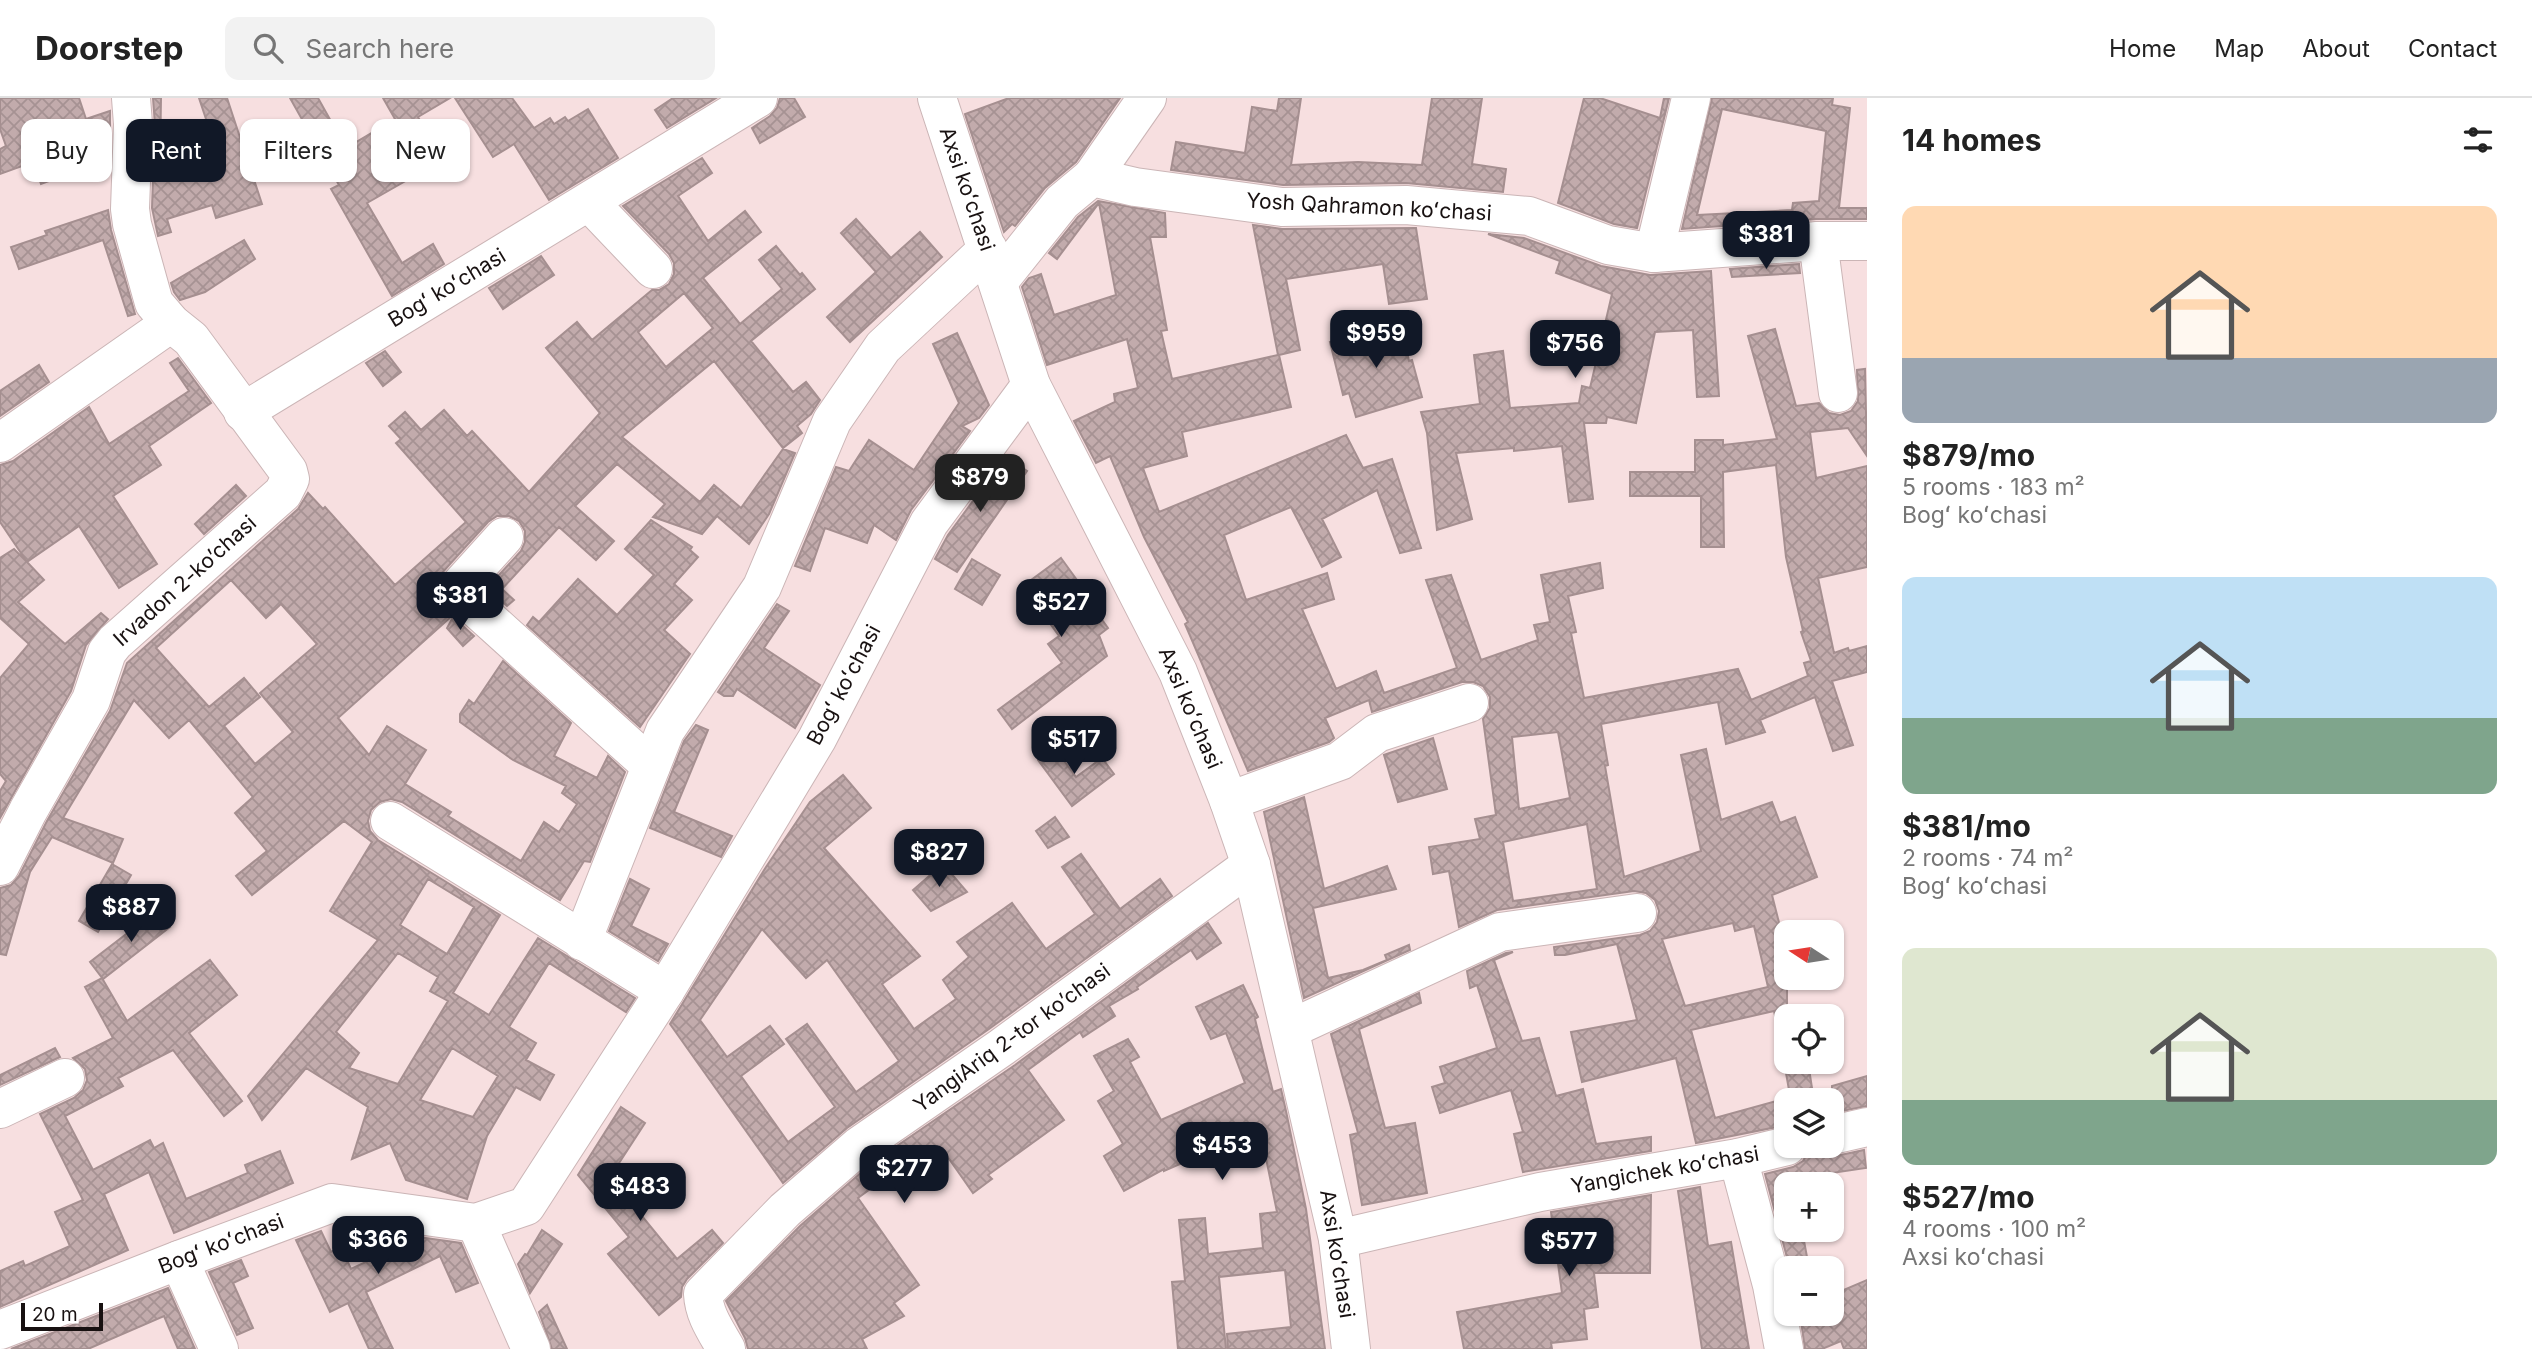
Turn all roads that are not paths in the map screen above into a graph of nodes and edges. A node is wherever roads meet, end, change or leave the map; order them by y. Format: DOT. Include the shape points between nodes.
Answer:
graph roads {
  1 [pos="131,98"];
  2 [pos="758,98"];
  3 [pos="937,98"];
  4 [pos="1147,98"];
  5 [pos="1691,98"];
  6 [pos="1092,177"];
  7 [pos="590,203"];
  8 [pos="1818,241"];
  9 [pos="1867,241"];
  10 [pos="1654,253"];
  11 [pos="993,266"];
  12 [pos="653,269"];
  13 [pos="171,323"];
  14 [pos="1031,385"];
  15 [pos="1838,393"];
  16 [pos="243,412"];
  17 [pos="0,443"];
  18 [pos="505,537"];
  19 [pos="1469,703"];
  20 [pos="651,766"];
  21 [pos="1229,801"];
  22 [pos="390,821"];
  23 [pos="1251,865"];
  24 [pos="0,866"];
  25 [pos="1637,913"];
  26 [pos="582,941"];
  27 [pos="665,991"];
  28 [pos="1290,1029"];
  29 [pos="65,1078"];
  30 [pos="0,1109"];
  31 [pos="1867,1127"];
  32 [pos="1844,1132"];
  33 [pos="1774,1149"];
  34 [pos="1738,1158"];
  35 [pos="476,1223"];
  36 [pos="1338,1238"];
  37 [pos="178,1260"];
  38 [pos="0,1330"];
  39 [pos="219,1349"];
  40 [pos="531,1349"];
  41 [pos="726,1349"];
  42 [pos="1351,1349"];
  43 [pos="1784,1349"];
  1 -- 13 [label="street, Irvadon 2-koʼchasi" via="132,224 154,303"];
  2 -- 7 [label="street, Bogʻ koʻchasi"];
  3 -- 11 [label="street, Axsi koʻchasi"];
  4 -- 6 [label="street"];
  5 -- 10 [label="street"];
  6 -- 10 [label="street, Yosh Qahramon koʻchasi" via="1282,207 1406,205 1529,216 1608,245"];
  6 -- 11 [label="street"];
  7 -- 12 [label="street"];
  7 -- 16 [label="street, Bogʻ koʻchasi"];
  8 -- 9 [label="street, Yosh Qahramon koʻchasi"];
  8 -- 10 [label="street, Yosh Qahramon koʻchasi"];
  8 -- 15 [label="street"];
  11 -- 14 [label="street, Axsi koʻchasi"];
  11 -- 20 [label="street" via="883,347 832,421 762,586 665,731"];
  13 -- 16 [label="street, Irvadon 2-koʼchasi" via="191,339"];
  13 -- 17 [label="street"];
  14 -- 21 [label="street, Axsi koʻchasi" via="1178,672"];
  14 -- 27 [label="street, Bogʻ koʻchasi" via="929,523 817,739"];
  16 -- 24 [label="street, Irvadon 2-koʼchasi" via="288,471 287,486 107,652 91,700"];
  18 -- 20 [label="street" via="456,590"];
  19 -- 21 [label="street" via="1377,733 1340,761"];
  20 -- 26 [label="street"];
  21 -- 23 [label="street, Axsi koʻchasi"];
  22 -- 26 [label="street"];
  23 -- 28 [label="street, Axsi koʻchasi"];
  23 -- 41 [label="street, YangiАriq 2-tor koʼchasi" via="859,1146 785,1210 704,1294 704,1307"];
  25 -- 28 [label="street" via="1500,932"];
  26 -- 27 [label="street"];
  27 -- 35 [label="street, Bogʻ koʻchasi" via="526,1206"];
  28 -- 36 [label="street, Axsi koʻchasi"];
  29 -- 30 [label="street"];
  31 -- 32 [label="street"];
  33 -- 34 [label="street, Yangichek koʻchasi"];
  34 -- 36 [label="street, Yangichek koʻchasi" via="1540,1192"];
  34 -- 43 [label="street"];
  35 -- 37 [label="street, Bogʻ koʻchasi" via="332,1203"];
  35 -- 40 [label="street"];
  36 -- 42 [label="street, Axsi koʻchasi"];
  37 -- 38 [label="street, Bogʻ koʻchasi"];
  37 -- 39 [label="street"];
}
